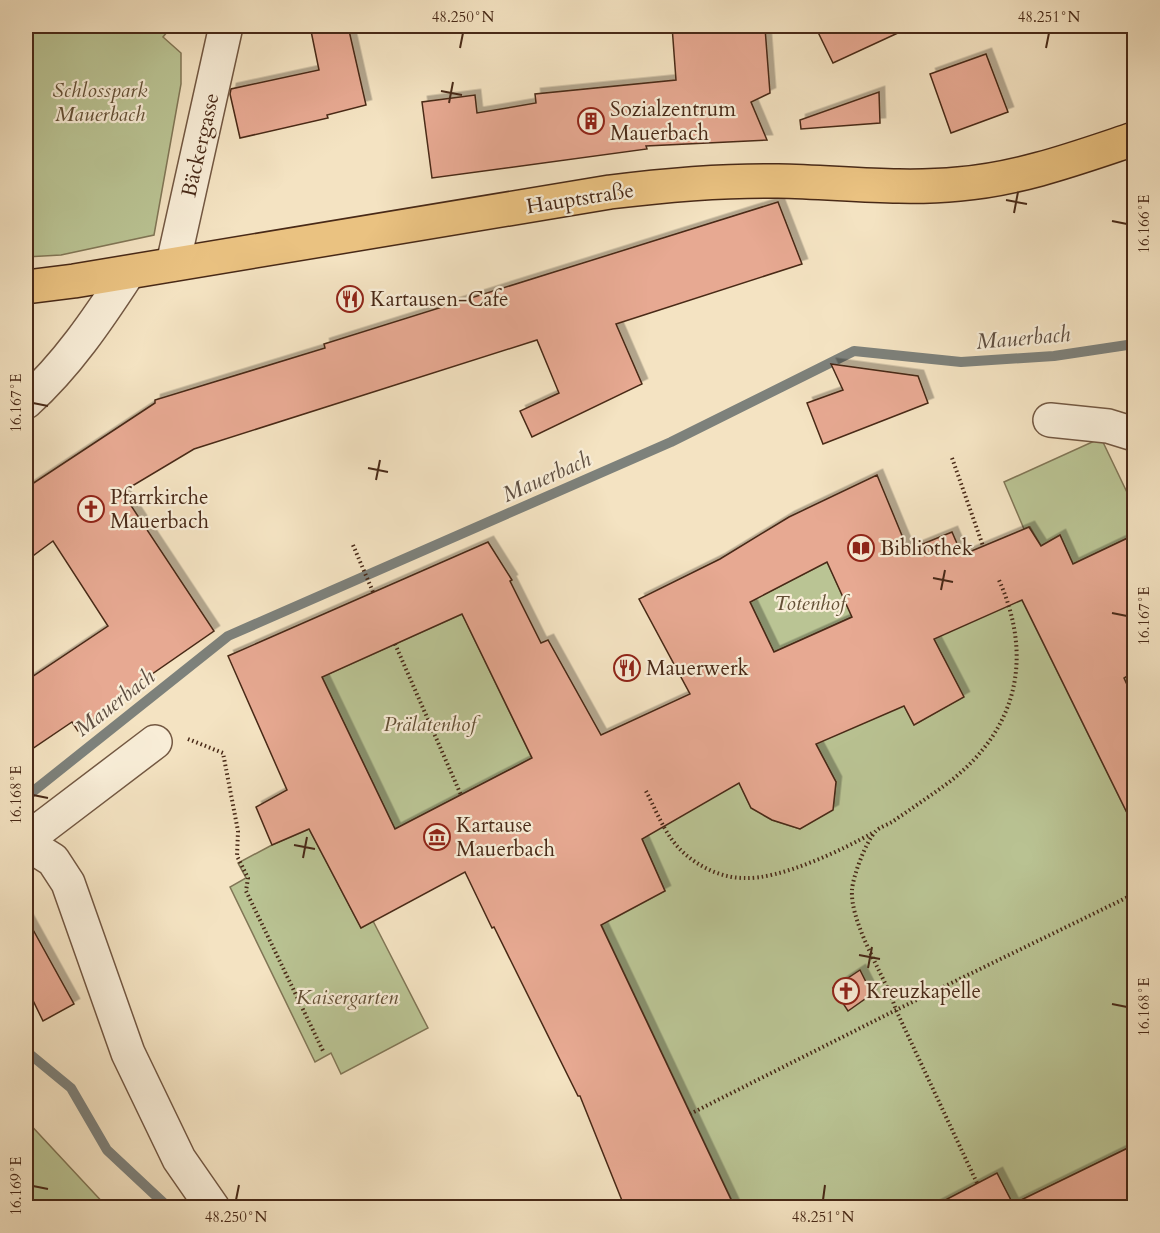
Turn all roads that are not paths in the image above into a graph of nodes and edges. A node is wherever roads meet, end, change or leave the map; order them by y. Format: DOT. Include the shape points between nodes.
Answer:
graph roads {
  1 [pos="226,26"];
  2 [pos="1134,139"];
  3 [pos="173,264"];
  4 [pos="128,273"];
  5 [pos="26,287"];
  6 [pos="27,399"];
  7 [pos="1050,420"];
  8 [pos="1134,434"];
  9 [pos="155,742"];
  10 [pos="26,842"];
  11 [pos="213,1208"];
  1 -- 3 [label="street, Bäckergasse"];
  2 -- 3 [label="main road, Hauptstraße" via="1027,173 960,184 890,186 775,181 663,185"];
  3 -- 4 [label="main road, Hauptstraße"];
  4 -- 5 [label="main road, Hauptstraße"];
  4 -- 6 [label="street" via="66,361"];
  7 -- 8 [label="street" via="1108,426"];
  9 -- 10 [label="street"];
  10 -- 11 [label="street" via="53,860 68,883 128,1053 179,1159"];
}
